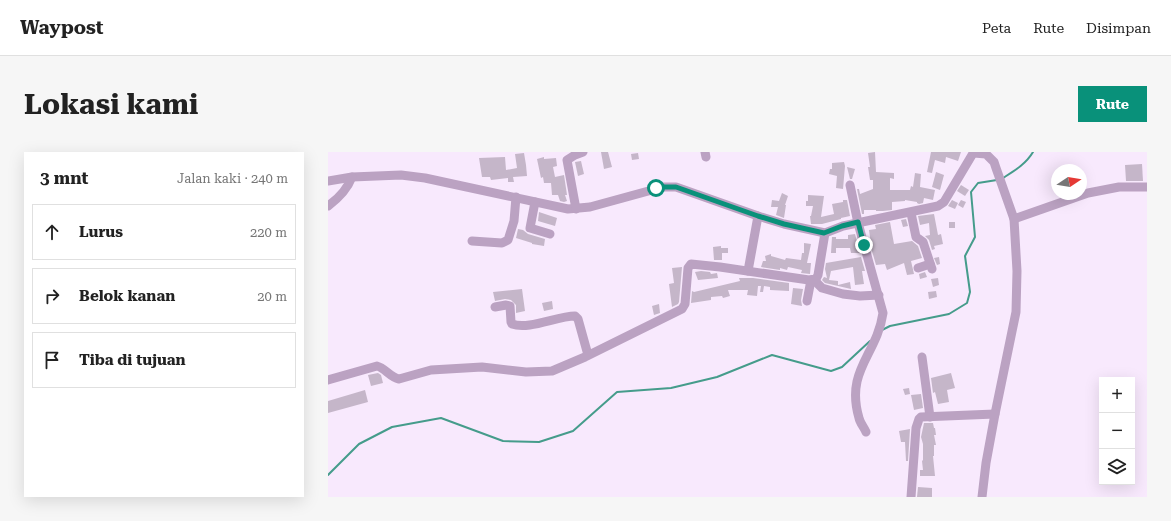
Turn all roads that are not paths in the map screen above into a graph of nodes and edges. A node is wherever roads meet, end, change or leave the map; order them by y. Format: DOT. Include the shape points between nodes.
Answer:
graph roads {
  1 [pos="583,152"];
  2 [pos="974,152"];
  3 [pos="352,177"];
  4 [pos="328,182"];
  5 [pos="850,185"];
  6 [pos="1147,187"];
  7 [pos="516,197"];
  8 [pos="535,202"];
  9 [pos="328,206"];
  10 [pos="576,209"];
  11 [pos="911,213"];
  12 [pos="758,216"];
  13 [pos="1014,219"];
  14 [pos="858,222"];
  15 [pos="824,233"];
  16 [pos="550,234"];
  17 [pos="472,241"];
  18 [pos="918,268"];
  19 [pos="748,271"];
  20 [pos="812,280"];
  21 [pos="879,295"];
  22 [pos="807,301"];
  23 [pos="495,307"];
  24 [pos="588,354"];
  25 [pos="922,357"];
  26 [pos="328,380"];
  27 [pos="995,414"];
  28 [pos="930,418"];
  29 [pos="866,432"];
  30 [pos="911,497"];
  31 [pos="982,497"];
  1 -- 10 [label="street" via="567,160"];
  2 -- 11 [label="street" via="941,205"];
  2 -- 13 [label="street" via="986,154 994,162"];
  3 -- 4 [label="street"];
  3 -- 7 [label="street" via="414,177"];
  3 -- 9 [label="street" via="341,196"];
  5 -- 14 [label="street"];
  6 -- 13 [label="street" via="1120,187 1088,193"];
  7 -- 8 [label="street"];
  7 -- 17 [label="street" via="514,220 508,240 502,243"];
  8 -- 10 [label="street" via="561,209"];
  8 -- 16 [label="street" via="530,228"];
  10 -- 12 [label="street" via="670,186"];
  11 -- 14 [label="street"];
  11 -- 18 [label="street" via="916,237 923,242 931,266"];
  12 -- 15 [label="street"];
  12 -- 19 [label="street"];
  13 -- 27 [label="street" via="1016,312"];
  14 -- 15 [label="street"];
  14 -- 21 [label="street"];
  15 -- 20 [label="street" via="818,275"];
  19 -- 20 [label="street"];
  19 -- 24 [label="street" via="691,264 687,272 685,304 682,309"];
  20 -- 21 [label="street" via="822,288 843,294"];
  20 -- 22 [label="street"];
  21 -- 29 [label="street" via="883,318 859,372 855,389 859,419"];
  23 -- 24 [label="street" via="510,306 511,322 517,325 539,324 575,316"];
  24 -- 26 [label="street" via="552,371 543,372 482,367 431,370 399,379 379,366"];
  25 -- 28 [label="street"];
  27 -- 28 [label="street"];
  27 -- 31 [label="street"];
  28 -- 30 [label="street" via="918,420"];
}
